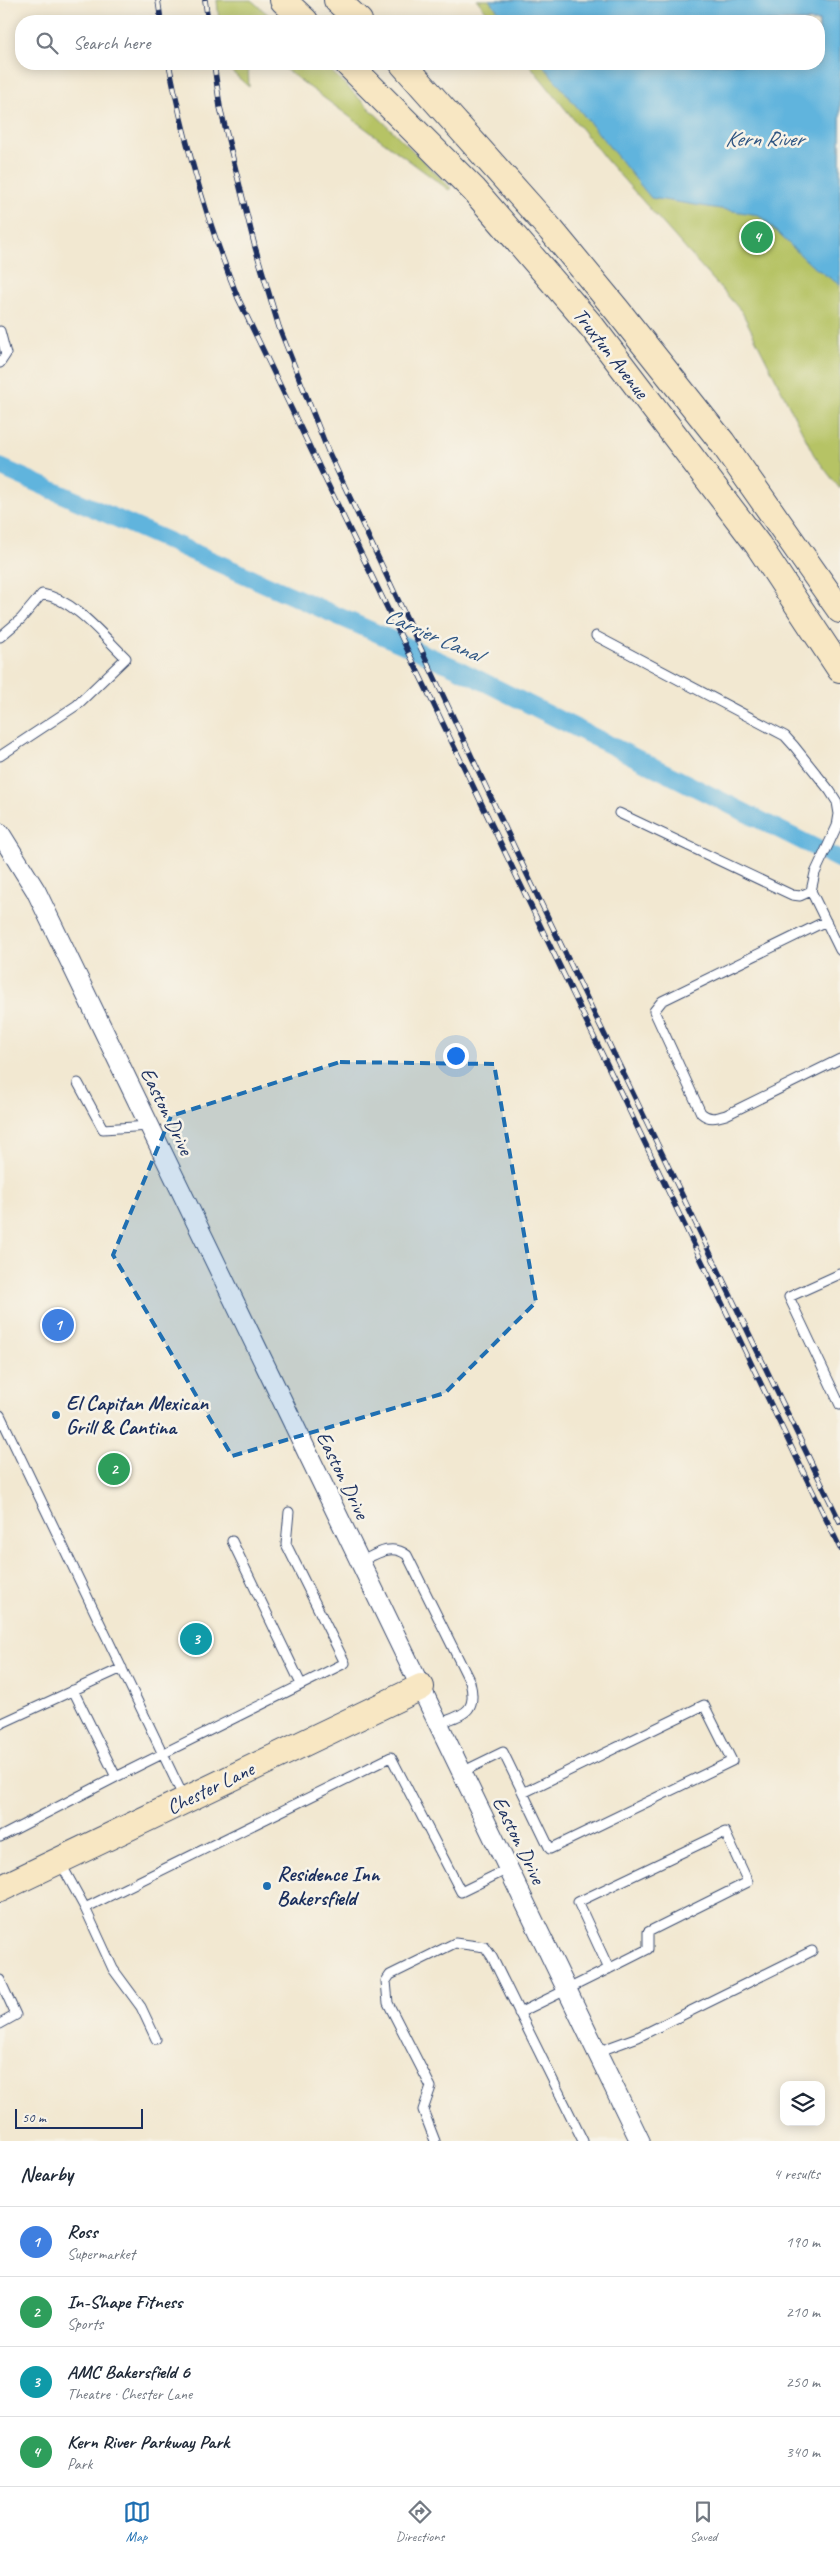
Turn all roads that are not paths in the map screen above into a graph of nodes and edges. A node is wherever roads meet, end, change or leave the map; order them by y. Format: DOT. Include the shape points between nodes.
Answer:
graph roads {
  1 [pos="283,0"];
  2 [pos="337,0"];
  3 [pos="299,15"];
  4 [pos="353,15"];
  5 [pos="354,70"];
  6 [pos="408,70"];
  7 [pos="0,331"];
  8 [pos="0,364"];
  9 [pos="840,610"];
  10 [pos="596,636"];
  11 [pos="0,637"];
  12 [pos="840,669"];
  13 [pos="0,756"];
  14 [pos="618,813"];
  15 [pos="0,833"];
  16 [pos="811,891"];
  17 [pos="826,921"];
  18 [pos="840,950"];
  19 [pos="840,1059"];
  20 [pos="78,1083"];
  21 [pos="149,1126"];
  22 [pos="840,1274"];
  23 [pos="840,1405"];
  24 [pos="0,1415"];
  25 [pos="289,1512"];
  26 [pos="232,1541"];
  27 [pos="360,1562"];
  28 [pos="122,1668"];
  29 [pos="301,1684"];
  30 [pos="421,1687"];
  31 [pos="73,1690"];
  32 [pos="0,1724"];
  33 [pos="438,1724"];
  34 [pos="164,1753"];
  35 [pos="462,1772"];
  36 [pos="116,1776"];
  37 [pos="523,1793"];
  38 [pos="185,1800"];
  39 [pos="0,1837"];
  40 [pos="59,1860"];
  41 [pos="508,1869"];
  42 [pos="0,1889"];
  43 [pos="86,1908"];
  44 [pos="812,1951"];
  45 [pos="609,1969"];
  46 [pos="0,1980"];
  47 [pos="566,1990"];
  48 [pos="519,2013"];
  49 [pos="0,2024"];
  50 [pos="156,2039"];
  51 [pos="597,2052"];
  52 [pos="435,2141"];
  53 [pos="583,2141"];
  54 [pos="640,2141"];
  1 -- 3 [label="main road"];
  2 -- 4 [label="main road"];
  5 -- 12 [label="main road, Truxtun Avenue" via="474,190 593,328 758,544"];
  6 -- 9 [label="main road, Truxtun Avenue" via="551,230 617,310 722,442"];
  7 -- 8 [label="lane" via="6,354"];
  10 -- 16 [label="lane" via="785,736 837,802 837,826 815,873"];
  11 -- 13 [label="lane" via="42,594 57,596 126,658 77,705"];
  14 -- 16 [label="lane" via="792,895 800,896"];
  15 -- 21 [label="street, Easton Drive" via="36,891"];
  16 -- 17 [label="lane"];
  17 -- 18 [label="lane"];
  17 -- 19 [label="lane" via="662,1001 654,1011 701,1113 707,1117 726,1115"];
  20 -- 21 [label="lane" via="103,1129"];
  21 -- 27 [label="street, Easton Drive"];
  22 -- 23 [label="lane" via="790,1297"];
  24 -- 28 [label="lane"];
  25 -- 29 [label="lane" via="286,1544 345,1663"];
  26 -- 29 [label="lane"];
  27 -- 30 [label="street, Easton Drive"];
  27 -- 33 [label="lane" via="386,1549 399,1549 407,1555 470,1682 474,1697 466,1713"];
  28 -- 31 [label="lane"];
  28 -- 34 [label="lane"];
  29 -- 34 [label="lane"];
  30 -- 33 [label="street, Easton Drive"];
  30 -- 38 [label="main road, Chester Lane"];
  31 -- 32 [label="lane"];
  31 -- 36 [label="lane"];
  33 -- 35 [label="street, Easton Drive"];
  34 -- 36 [label="lane"];
  34 -- 38 [label="lane"];
  35 -- 37 [label="lane" via="503,1752"];
  35 -- 41 [label="street, Easton Drive"];
  36 -- 39 [label="lane"];
  37 -- 37 [label="lane" via="704,1705 732,1762 550,1849"];
  38 -- 40 [label="main road, Chester Lane"];
  40 -- 42 [label="main road, Chester Lane"];
  40 -- 43 [label="lane"];
  41 -- 43 [label="lane" via="461,1892 391,1757"];
  41 -- 47 [label="street, Easton Drive"];
  43 -- 50 [label="lane" via="113,1969 141,2007"];
  44 -- 51 [label="lane" via="638,2037"];
  45 -- 45 [label="lane" via="648,1949 648,1932 748,1882 725,1832 578,1902"];
  45 -- 47 [label="lane"];
  46 -- 49 [label="lane" via="16,2014"];
  47 -- 48 [label="lane"];
  47 -- 51 [label="street, Easton Drive"];
  48 -- 52 [label="lane" via="484,1947 455,1943 390,1975 386,1981 388,2003 431,2087 423,2110"];
  48 -- 53 [label="lane"];
  51 -- 54 [label="street, Easton Drive"];
}
